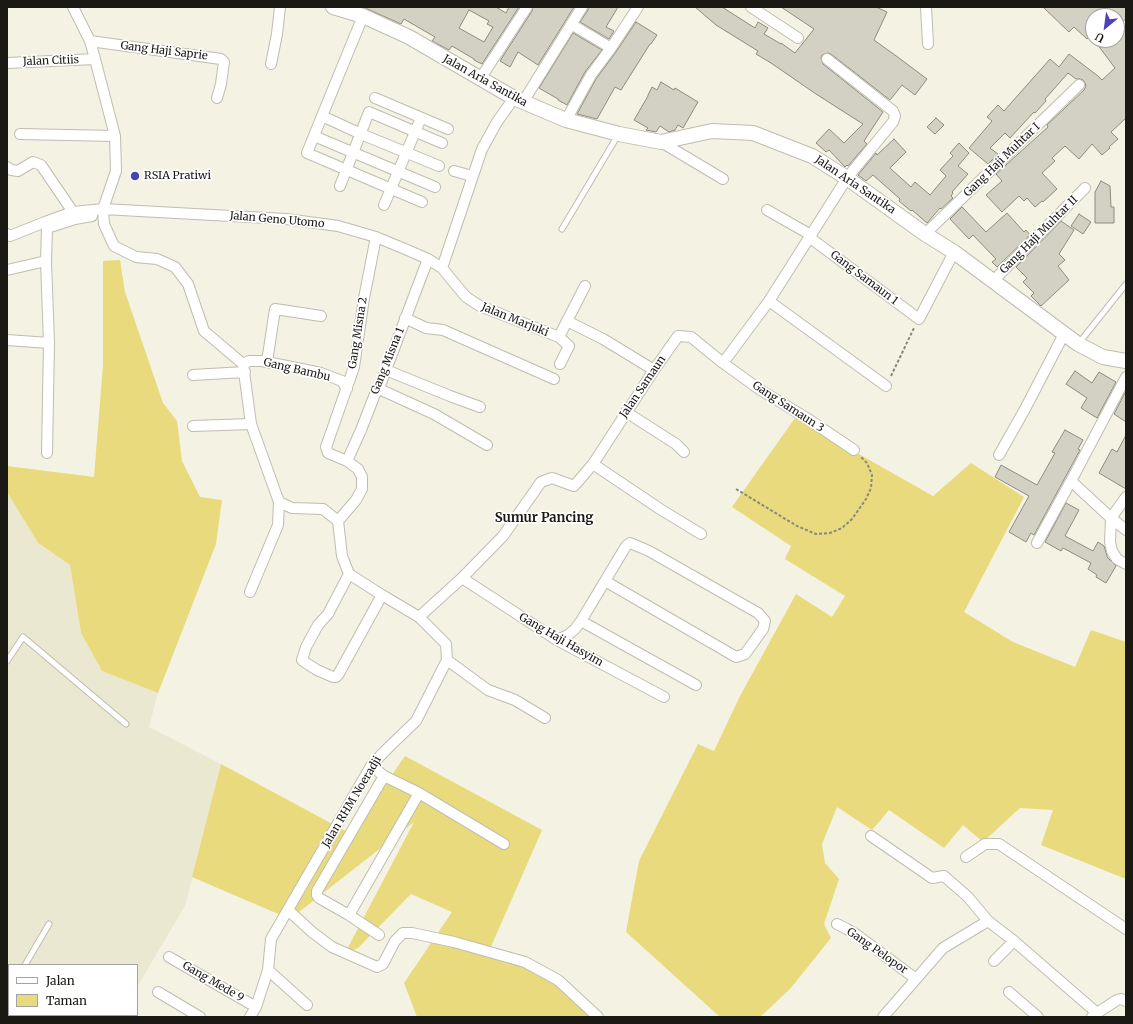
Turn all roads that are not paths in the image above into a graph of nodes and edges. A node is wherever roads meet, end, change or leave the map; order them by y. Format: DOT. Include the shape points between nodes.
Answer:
graph roads {
  1 [pos="73,7"];
  2 [pos="280,7"];
  3 [pos="333,7"];
  4 [pos="527,7"];
  5 [pos="582,7"];
  6 [pos="638,7"];
  7 [pos="751,7"];
  8 [pos="926,7"];
  9 [pos="363,16"];
  10 [pos="571,24"];
  11 [pos="798,38"];
  12 [pos="90,41"];
  13 [pos="928,44"];
  14 [pos="611,48"];
  15 [pos="96,59"];
  16 [pos="827,59"];
  17 [pos="7,63"];
  18 [pos="272,64"];
  19 [pos="480,79"];
  20 [pos="1079,85"];
  21 [pos="217,98"];
  22 [pos="375,98"];
  23 [pos="518,100"];
  24 [pos="322,116"];
  25 [pos="421,118"];
  26 [pos="566,120"];
  27 [pos="448,129"];
  28 [pos="415,132"];
  29 [pos="20,134"];
  30 [pos="360,134"];
  31 [pos="619,134"];
  32 [pos="114,136"];
  33 [pos="314,136"];
  34 [pos="661,142"];
  35 [pos="442,144"];
  36 [pos="353,153"];
  37 [pos="406,153"];
  38 [pos="439,166"];
  39 [pos="7,167"];
  40 [pos="346,170"];
  41 [pos="454,171"];
  42 [pos="398,172"];
  43 [pos="472,176"];
  44 [pos="847,178"];
  45 [pos="723,179"];
  46 [pos="340,186"];
  47 [pos="435,187"];
  48 [pos="1085,188"];
  49 [pos="391,189"];
  50 [pos="422,202"];
  51 [pos="384,205"];
  52 [pos="768,210"];
  53 [pos="104,211"];
  54 [pos="72,212"];
  55 [pos="61,220"];
  56 [pos="46,225"];
  57 [pos="562,229"];
  58 [pos="7,234"];
  59 [pos="925,234"];
  60 [pos="810,236"];
  61 [pos="376,237"];
  62 [pos="954,252"];
  63 [pos="428,259"];
  64 [pos="46,261"];
  65 [pos="442,268"];
  66 [pos="7,270"];
  67 [pos="993,281"];
  68 [pos="1126,284"];
  69 [pos="585,286"];
  70 [pos="769,301"];
  71 [pos="321,316"];
  72 [pos="405,318"];
  73 [pos="567,321"];
  74 [pos="1064,334"];
  75 [pos="559,337"];
  76 [pos="7,340"];
  77 [pos="49,343"];
  78 [pos="1078,344"];
  79 [pos="1126,361"];
  80 [pos="266,362"];
  81 [pos="723,362"];
  82 [pos="560,364"];
  83 [pos="244,368"];
  84 [pos="386,370"];
  85 [pos="654,370"];
  86 [pos="193,375"];
  87 [pos="1126,377"];
  88 [pos="554,379"];
  89 [pos="886,386"];
  90 [pos="347,389"];
  91 [pos="379,389"];
  92 [pos="480,407"];
  93 [pos="626,412"];
  94 [pos="251,424"];
  95 [pos="193,426"];
  96 [pos="487,445"];
  97 [pos="854,450"];
  98 [pos="684,452"];
  99 [pos="47,453"];
  100 [pos="999,455"];
  101 [pos="347,461"];
  102 [pos="592,464"];
  103 [pos="1071,481"];
  104 [pos="1126,496"];
  105 [pos="278,502"];
  106 [pos="1111,518"];
  107 [pos="338,521"];
  108 [pos="1126,530"];
  109 [pos="701,534"];
  110 [pos="1037,543"];
  111 [pos="1126,564"];
  112 [pos="349,574"];
  113 [pos="462,578"];
  114 [pos="605,580"];
  115 [pos="250,592"];
  116 [pos="382,595"];
  117 [pos="419,617"];
  118 [pos="581,620"];
  119 [pos="557,640"];
  120 [pos="447,660"];
  121 [pos="7,661"];
  122 [pos="696,685"];
  123 [pos="664,697"];
  124 [pos="545,718"];
  125 [pos="126,724"];
  126 [pos="371,766"];
  127 [pos="384,776"];
  128 [pos="419,793"];
  129 [pos="871,836"];
  130 [pos="504,844"];
  131 [pos="966,857"];
  132 [pos="288,910"];
  133 [pos="349,915"];
  134 [pos="988,921"];
  135 [pos="49,924"];
  136 [pos="836,924"];
  137 [pos="1126,929"];
  138 [pos="379,935"];
  139 [pos="1014,941"];
  140 [pos="169,957"];
  141 [pos="994,962"];
  142 [pos="26,964"];
  143 [pos="268,970"];
  144 [pos="916,979"];
  145 [pos="158,992"];
  146 [pos="1009,992"];
  147 [pos="1126,1001"];
  148 [pos="307,1005"];
  149 [pos="256,1007"];
  150 [pos="1095,1015"];
  151 [pos="200,1017"];
  152 [pos="250,1017"];
  153 [pos="598,1017"];
  154 [pos="883,1017"];
  155 [pos="1038,1017"];
  1 -- 12 [label="street"];
  2 -- 18 [label="street"];
  3 -- 9 [label="street, Jalan Aria Santika"];
  4 -- 19 [label="street"];
  5 -- 10 [label="street"];
  6 -- 14 [label="street"];
  7 -- 11 [label="street"];
  8 -- 13 [label="street"];
  9 -- 19 [label="street, Jalan Aria Santika" via="409,38"];
  9 -- 24 [label="street"];
  10 -- 14 [label="street"];
  10 -- 23 [label="street"];
  12 -- 15 [label="street"];
  12 -- 21 [label="street, Gang Haji Saprie" via="221,59 224,62 224,69"];
  14 -- 26 [label="street" via="591,75"];
  15 -- 17 [label="street, Jalan Citiis"];
  15 -- 32 [label="street"];
  16 -- 44 [label="street" via="893,111 895,116 893,122"];
  19 -- 23 [label="street, Jalan Aria Santika"];
  20 -- 59 [label="street, Gang Haji Muhtar I"];
  22 -- 25 [label="street"];
  23 -- 26 [label="street, Jalan Aria Santika"];
  23 -- 43 [label="street" via="498,122 482,149"];
  24 -- 30 [label="street"];
  24 -- 33 [label="street"];
  25 -- 27 [label="street"];
  25 -- 28 [label="street"];
  26 -- 31 [label="street, Jalan Aria Santika"];
  28 -- 30 [label="street" via="369,112"];
  28 -- 35 [label="street"];
  28 -- 37 [label="street"];
  29 -- 32 [label="street"];
  30 -- 36 [label="street"];
  30 -- 37 [label="street"];
  31 -- 34 [label="street, Jalan Aria Santika"];
  31 -- 57 [label="lane"];
  32 -- 53 [label="street" via="116,171"];
  33 -- 36 [label="street"];
  33 -- 40 [label="street" via="307,153"];
  34 -- 44 [label="street, Jalan Aria Santika" via="712,131 753,132 812,156"];
  34 -- 45 [label="street"];
  36 -- 40 [label="street"];
  36 -- 42 [label="street"];
  37 -- 38 [label="street"];
  37 -- 42 [label="street"];
  39 -- 54 [label="street" via="18,171 33,162 41,165"];
  40 -- 46 [label="street"];
  40 -- 49 [label="street"];
  41 -- 43 [label="street"];
  42 -- 47 [label="street"];
  42 -- 49 [label="street"];
  43 -- 65 [label="street"];
  44 -- 59 [label="street, Jalan Aria Santika"];
  44 -- 60 [label="street"];
  48 -- 67 [label="street, Gang Haji Muhtar II"];
  49 -- 50 [label="street"];
  49 -- 51 [label="street"];
  52 -- 60 [label="street, Gang Samaun 1"];
  53 -- 54 [label="street"];
  53 -- 55 [label="street"];
  53 -- 61 [label="street, Jalan Geno Utomo" via="286,219 338,226"];
  53 -- 83 [label="street" via="104,224 114,246 136,257 158,259 175,267 188,284 204,331"];
  54 -- 55 [label="street"];
  55 -- 56 [label="street"];
  56 -- 58 [label="street" via="10,236"];
  56 -- 64 [label="street"];
  59 -- 62 [label="street, Jalan Aria Santika"];
  60 -- 62 [label="street, Gang Samaun 1" via="919,319"];
  60 -- 70 [label="street"];
  61 -- 63 [label="street, Jalan Geno Utomo"];
  61 -- 90 [label="street, Gang Misna 2" via="354,368"];
  62 -- 67 [label="street, Jalan Aria Santika"];
  63 -- 65 [label="street, Jalan Geno Utomo"];
  63 -- 72 [label="street, Gang Misna 1"];
  64 -- 66 [label="street"];
  64 -- 77 [label="street"];
  65 -- 75 [label="street, Jalan Marjuki" via="466,297 480,306"];
  67 -- 74 [label="street, Jalan Aria Santika"];
  68 -- 78 [label="lane"];
  69 -- 73 [label="street, Jalan Marjuki"];
  70 -- 81 [label="street"];
  70 -- 89 [label="street"];
  71 -- 80 [label="street" via="275,309"];
  72 -- 84 [label="street, Gang Misna 1"];
  72 -- 88 [label="street" via="426,328 443,330"];
  73 -- 75 [label="street, Jalan Marjuki"];
  73 -- 85 [label="street"];
  74 -- 78 [label="street, Jalan Aria Santika"];
  74 -- 100 [label="street"];
  75 -- 82 [label="street" via="569,345"];
  76 -- 77 [label="street"];
  77 -- 99 [label="street"];
  78 -- 79 [label="street, Jalan Aria Santika" via="1103,357"];
  80 -- 83 [label="street, Gang Bambu" via="255,361"];
  80 -- 90 [label="street, Gang Bambu" via="321,373 342,381"];
  81 -- 85 [label="street, Jalan Samaun" via="691,337 678,336"];
  81 -- 97 [label="street, Gang Samaun 3" via="759,389"];
  83 -- 86 [label="street, Gang Bambu"];
  83 -- 94 [label="street"];
  84 -- 91 [label="street, Gang Misna 1"];
  84 -- 92 [label="street"];
  85 -- 93 [label="street, Jalan Samaun"];
  87 -- 103 [label="street"];
  90 -- 101 [label="street, Gang Misna 2" via="326,447 328,453"];
  91 -- 96 [label="street" via="434,414"];
  91 -- 101 [label="street, Gang Misna 1"];
  93 -- 98 [label="street" via="676,444"];
  93 -- 102 [label="street, Jalan Samaun"];
  94 -- 95 [label="street"];
  94 -- 105 [label="street"];
  101 -- 107 [label="street" via="362,477 362,489 354,504"];
  102 -- 109 [label="street"];
  102 -- 113 [label="street, Jalan Samaun" via="574,486 552,478 541,482 503,536"];
  103 -- 106 [label="street"];
  103 -- 110 [label="street"];
  104 -- 106 [label="street"];
  105 -- 107 [label="street" via="292,508 323,509"];
  105 -- 115 [label="street" via="278,525"];
  106 -- 108 [label="street"];
  106 -- 111 [label="street" via="1112,551 1117,559"];
  107 -- 112 [label="street" via="342,556"];
  112 -- 116 [label="street"];
  112 -- 116 [label="street" via="328,614 318,625 304,651 302,660 317,670 336,677 338,675"];
  113 -- 117 [label="street, Jalan Samaun"];
  113 -- 119 [label="street, Gang Haji Hasyim"];
  114 -- 114 [label="street" via="630,543 649,551 758,613 765,621 763,629 746,654 736,657"];
  114 -- 118 [label="street"];
  116 -- 117 [label="street"];
  117 -- 120 [label="street" via="446,644"];
  118 -- 119 [label="street" via="575,629"];
  118 -- 122 [label="street"];
  119 -- 123 [label="street, Gang Haji Hasyim"];
  120 -- 124 [label="street" via="488,690 515,700"];
  120 -- 126 [label="street, Jalan RHM Noeradji" via="416,720"];
  121 -- 125 [label="lane" via="23,637"];
  126 -- 127 [label="street"];
  126 -- 132 [label="street, Jalan RHM Noeradji"];
  127 -- 128 [label="street"];
  127 -- 133 [label="street" via="317,891 319,898"];
  128 -- 130 [label="street"];
  128 -- 133 [label="street"];
  129 -- 134 [label="street" via="932,878 944,876 968,897"];
  131 -- 137 [label="street" via="985,844 999,844"];
  132 -- 143 [label="street, Jalan RHM Noeradji" via="271,938"];
  132 -- 153 [label="street" via="332,947 377,967 383,964 395,941 403,933 454,942 525,962 558,980"];
  133 -- 138 [label="street"];
  134 -- 139 [label="street"];
  134 -- 144 [label="street" via="944,948"];
  135 -- 142 [label="lane"];
  136 -- 144 [label="street, Gang Pelopor" via="857,935"];
  139 -- 141 [label="street"];
  139 -- 150 [label="street"];
  140 -- 149 [label="street, Gang Mede 9"];
  143 -- 148 [label="street"];
  143 -- 149 [label="street, Jalan RHM Noeradji"];
  144 -- 154 [label="street"];
  145 -- 151 [label="street"];
  146 -- 155 [label="street"];
  147 -- 150 [label="street" via="1117,1000"];
  149 -- 152 [label="street, Jalan RHM Noeradji"];
}
